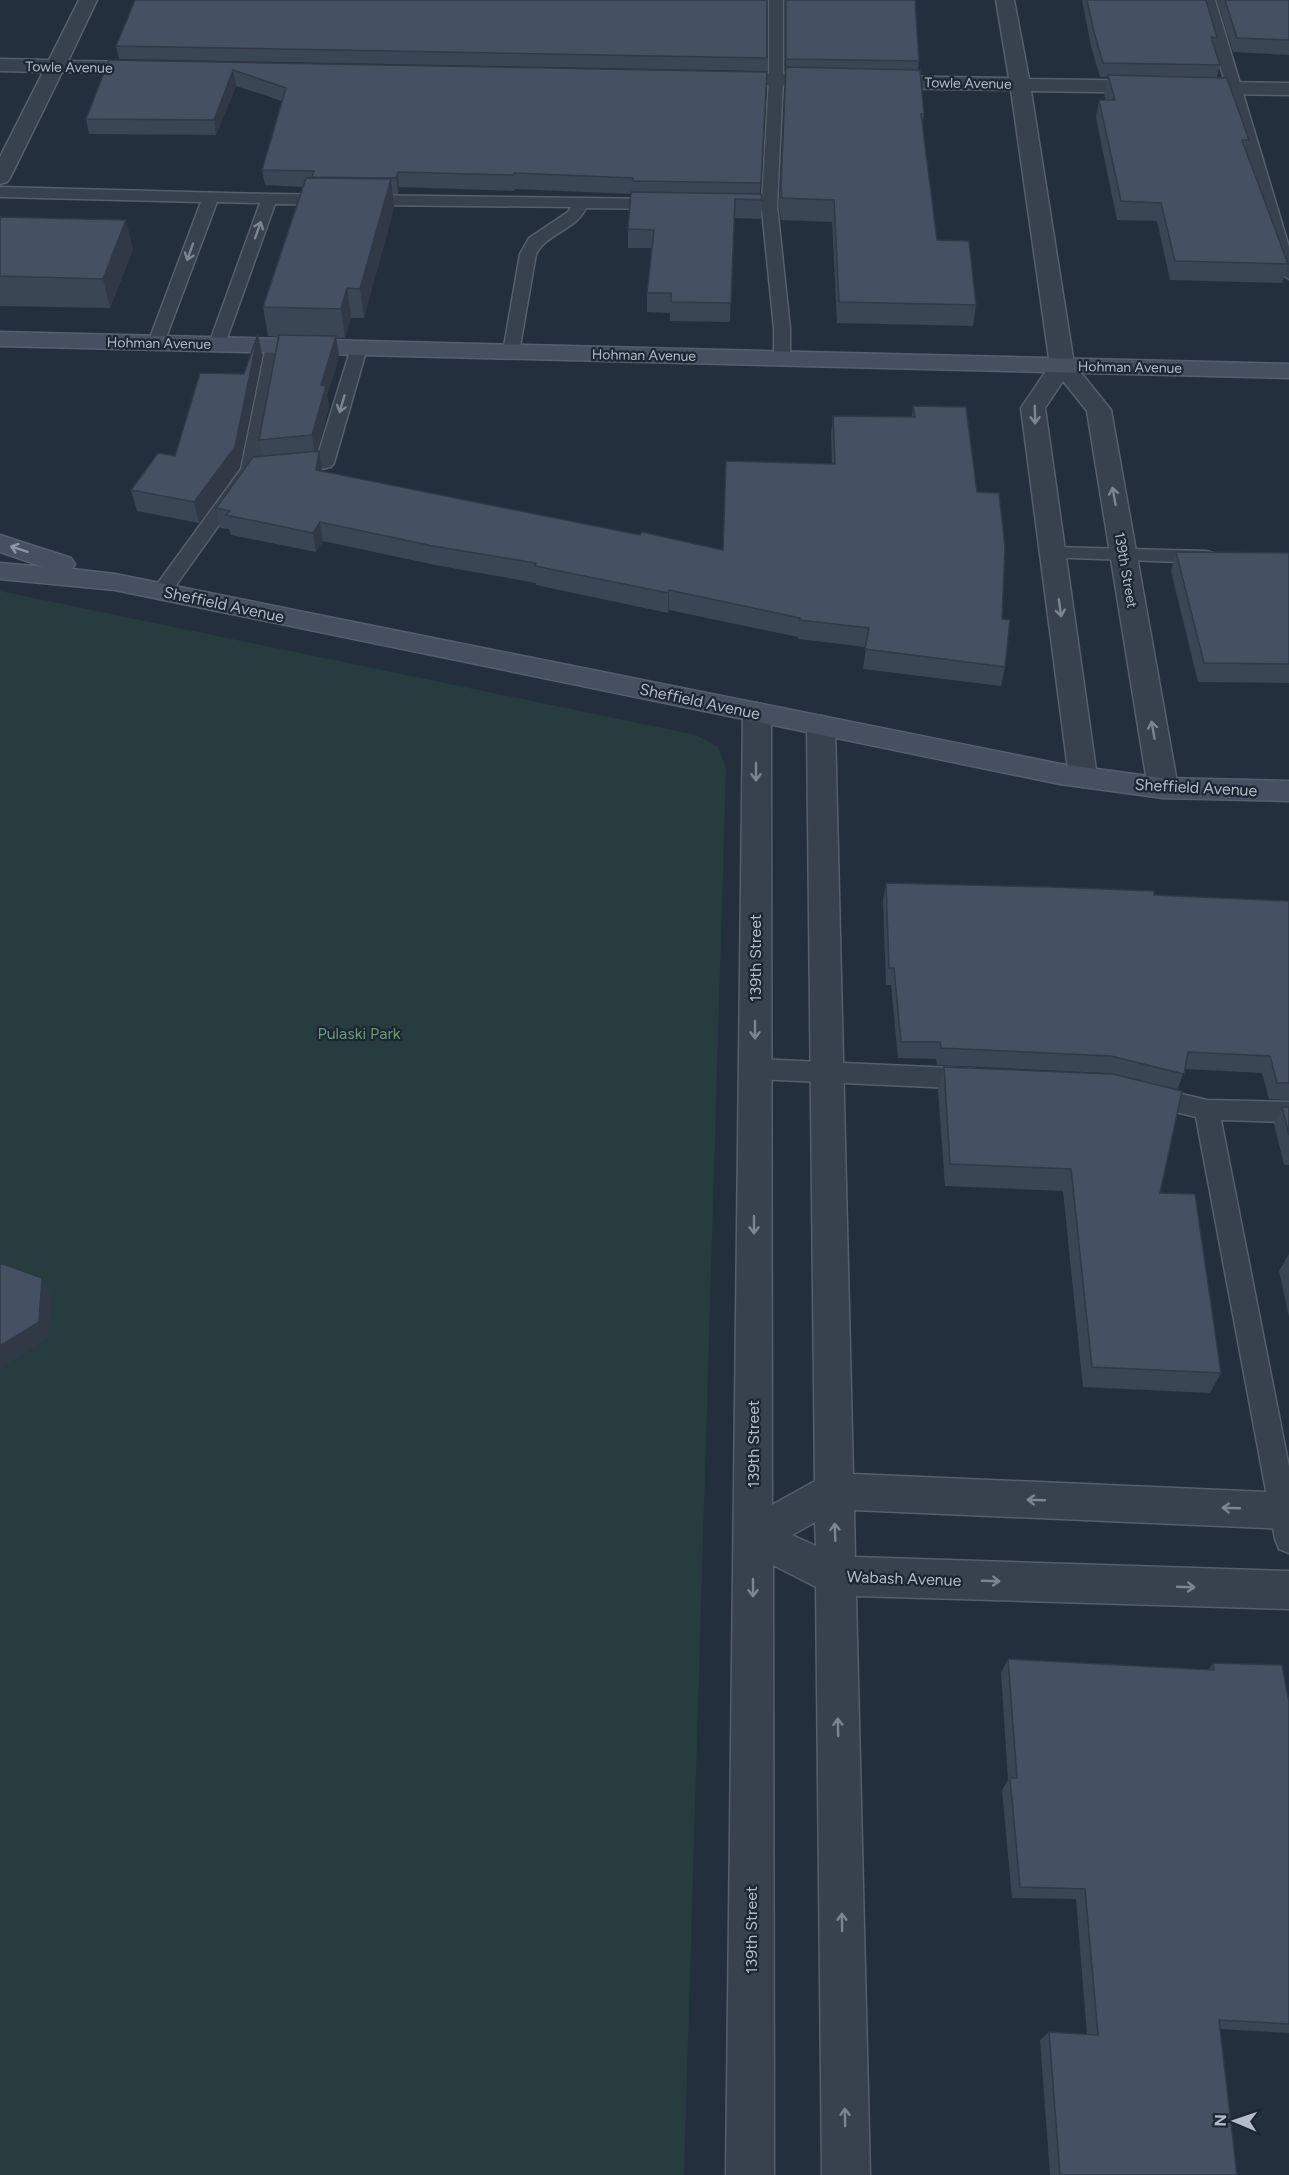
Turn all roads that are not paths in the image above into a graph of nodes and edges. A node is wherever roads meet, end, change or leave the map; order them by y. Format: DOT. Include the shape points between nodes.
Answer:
graph roads {
  1 [pos="88,0"];
  2 [pos="776,0"];
  3 [pos="1005,0"];
  4 [pos="1208,0"];
  5 [pos="0,65"];
  6 [pos="55,66"];
  7 [pos="173,69"];
  8 [pos="705,79"];
  9 [pos="776,80"];
  10 [pos="1020,84"];
  11 [pos="1235,88"];
  12 [pos="1289,89"];
  13 [pos="0,178"];
  14 [pos="0,192"];
  15 [pos="211,197"];
  16 [pos="269,199"];
  17 [pos="581,202"];
  18 [pos="675,204"];
  19 [pos="710,205"];
  20 [pos="769,206"];
  21 [pos="1281,221"];
  22 [pos="1289,273"];
  23 [pos="0,339"];
  24 [pos="156,343"];
  25 [pos="217,344"];
  26 [pos="274,346"];
  27 [pos="359,348"];
  28 [pos="511,352"];
  29 [pos="782,358"];
  30 [pos="1062,365"];
  31 [pos="1289,371"];
  32 [pos="250,468"];
  33 [pos="0,543"];
  34 [pos="1052,553"];
  35 [pos="1124,555"];
  36 [pos="1230,557"];
  37 [pos="0,571"];
  38 [pos="115,582"];
  39 [pos="162,591"];
  40 [pos="756,713"];
  41 [pos="821,726"];
  42 [pos="1083,777"];
  43 [pos="1163,788"];
  44 [pos="1289,791"];
  45 [pos="755,1069"];
  46 [pos="827,1072"];
  47 [pos="1001,1080"];
  48 [pos="1128,1091"];
  49 [pos="1207,1110"];
  50 [pos="1289,1112"];
  51 [pos="834,1491"];
  52 [pos="1288,1520"];
  53 [pos="753,1536"];
  54 [pos="836,1576"];
  55 [pos="1289,1590"];
  56 [pos="750,2175"];
  57 [pos="846,2175"];
  1 -- 6 [label="street"];
  2 -- 9 [label="lane"];
  3 -- 10 [label="street"];
  4 -- 11 [label="lane"];
  5 -- 6 [label="street, Towle Avenue"];
  6 -- 7 [label="street, Towle Avenue"];
  6 -- 13 [label="street"];
  8 -- 9 [label="street, Towle Avenue"];
  9 -- 10 [label="street, Towle Avenue"];
  9 -- 20 [label="lane"];
  10 -- 11 [label="street, Towle Avenue"];
  10 -- 30 [label="street"];
  11 -- 12 [label="street, Towle Avenue"];
  11 -- 21 [label="lane"];
  14 -- 15 [label="lane"];
  15 -- 16 [label="lane"];
  15 -- 24 [label="lane, one-way"];
  16 -- 17 [label="lane"];
  25 -- 16 [label="lane, one-way"];
  17 -- 18 [label="lane"];
  17 -- 28 [label="lane" via="574,215 535,241 528,254"];
  19 -- 20 [label="lane"];
  20 -- 29 [label="lane"];
  21 -- 22 [label="lane"];
  23 -- 24 [label="main road, Hohman Avenue"];
  24 -- 25 [label="main road, Hohman Avenue"];
  25 -- 26 [label="main road, Hohman Avenue"];
  26 -- 27 [label="main road, Hohman Avenue"];
  26 -- 32 [label="lane"];
  27 -- 28 [label="main road, Hohman Avenue"];
  27 -- 32 [label="lane, one-way" via="325,463"];
  28 -- 29 [label="main road, Hohman Avenue"];
  29 -- 30 [label="main road, Hohman Avenue"];
  30 -- 31 [label="main road, Hohman Avenue"];
  30 -- 34 [label="street, one-way" via="1033,408"];
  35 -- 30 [label="street, 139th Street, one-way" via="1099,410"];
  32 -- 39 [label="lane"];
  38 -- 33 [label="main road, Sheffield Avenue, one-way"];
  34 -- 35 [label="lane"];
  34 -- 42 [label="street, one-way"];
  35 -- 36 [label="lane"];
  43 -- 35 [label="street, 139th Street, one-way"];
  37 -- 38 [label="main road, Sheffield Avenue"];
  38 -- 39 [label="main road, Sheffield Avenue"];
  39 -- 40 [label="main road, Sheffield Avenue"];
  40 -- 41 [label="main road, Sheffield Avenue"];
  40 -- 45 [label="street, 139th Street, one-way"];
  41 -- 42 [label="main road, Sheffield Avenue"];
  41 -- 46 [label="street"];
  42 -- 43 [label="main road, Sheffield Avenue"];
  43 -- 44 [label="main road, Sheffield Avenue"];
  45 -- 46 [label="lane"];
  45 -- 53 [label="street, 139th Street, one-way"];
  46 -- 47 [label="lane"];
  46 -- 51 [label="street"];
  48 -- 49 [label="lane"];
  49 -- 50 [label="lane"];
  49 -- 52 [label="lane"];
  52 -- 51 [label="street, one-way"];
  51 -- 53 [label="street"];
  54 -- 51 [label="street, one-way"];
  53 -- 54 [label="street, Wabash Avenue"];
  53 -- 56 [label="street, 139th Street, one-way"];
  54 -- 55 [label="street, Wabash Avenue, one-way"];
  57 -- 54 [label="street, one-way"];
}
